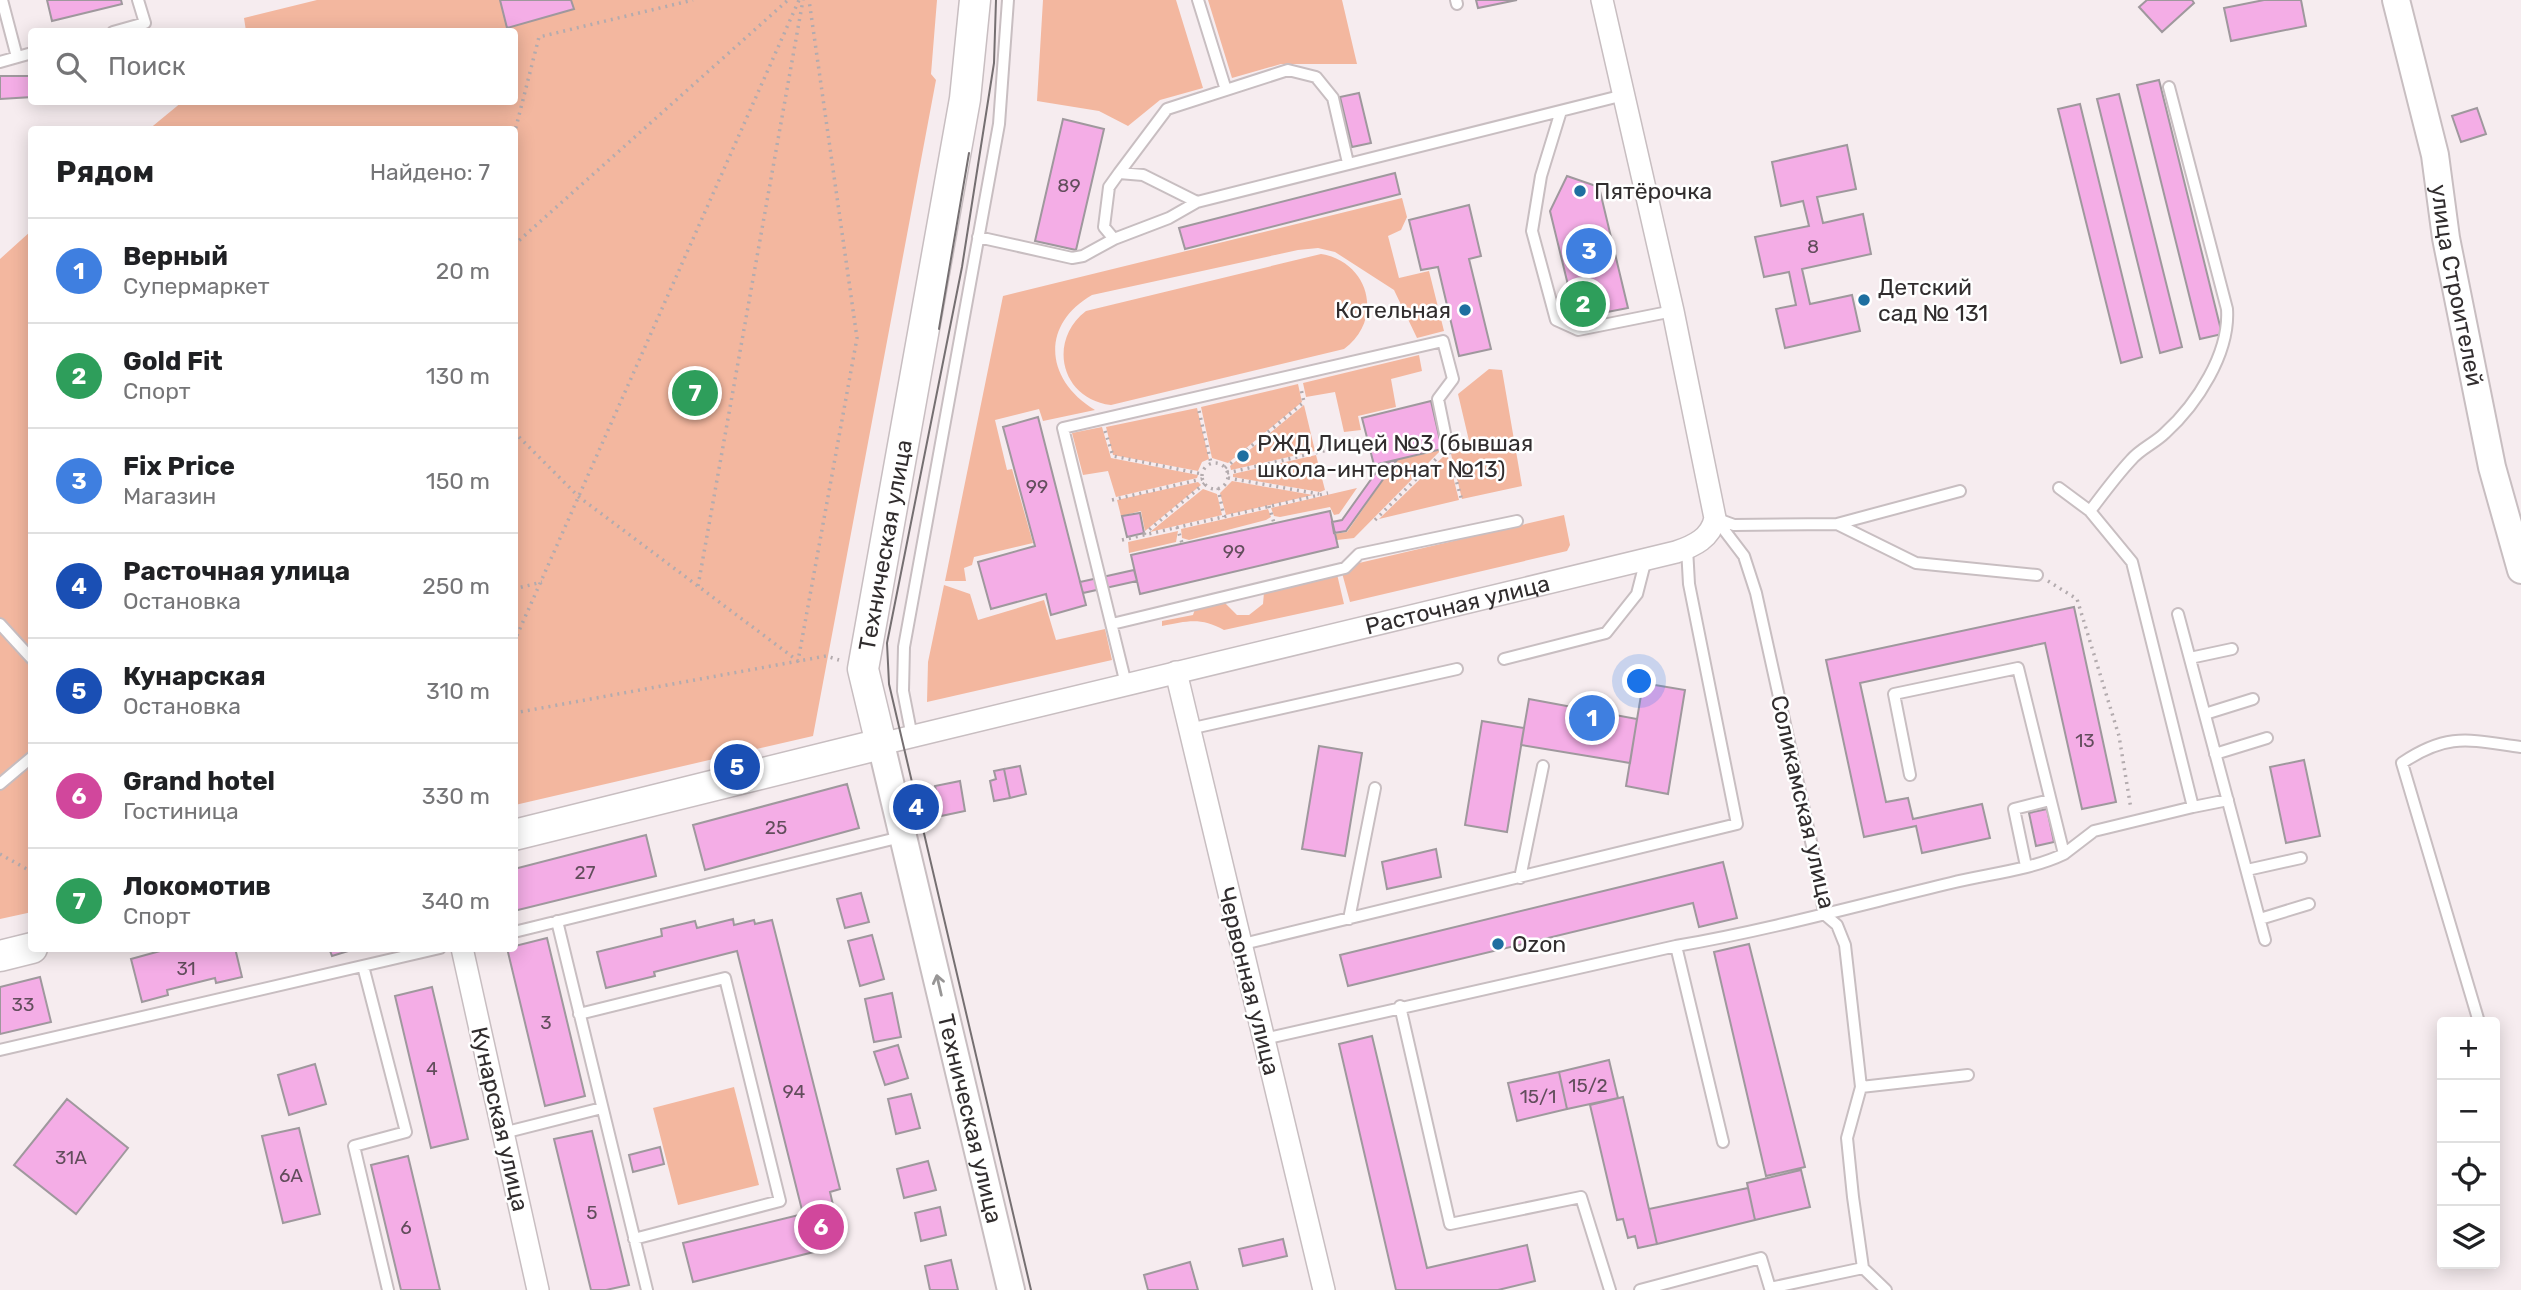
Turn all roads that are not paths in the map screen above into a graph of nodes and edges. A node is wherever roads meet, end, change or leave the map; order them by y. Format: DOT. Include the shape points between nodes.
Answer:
graph roads {
  1 [pos="2,0"];
  2 [pos="138,0"];
  3 [pos="975,0"];
  4 [pos="1008,0"];
  5 [pos="1198,0"];
  6 [pos="1602,0"];
  7 [pos="2396,0"];
  8 [pos="127,28"];
  9 [pos="28,54"];
  10 [pos="17,57"];
  11 [pos="0,62"];
  12 [pos="2169,87"];
  13 [pos="1226,90"];
  14 [pos="1624,95"];
  15 [pos="1561,111"];
  16 [pos="1348,163"];
  17 [pos="1119,173"];
  18 [pos="1197,202"];
  19 [pos="978,237"];
  20 [pos="1114,239"];
  21 [pos="1673,310"];
  22 [pos="1448,448"];
  23 [pos="2059,488"];
  24 [pos="1960,491"];
  25 [pos="2090,511"];
  26 [pos="1715,518"];
  27 [pos="1517,521"];
  28 [pos="1837,524"];
  29 [pos="1695,543"];
  30 [pos="1646,559"];
  31 [pos="2521,570"];
  32 [pos="2037,575"];
  33 [pos="2178,614"];
  34 [pos="0,624"];
  35 [pos="1112,624"];
  36 [pos="2232,649"];
  37 [pos="28,655"];
  38 [pos="2190,658"];
  39 [pos="1504,659"];
  40 [pos="1457,670"];
  41 [pos="1175,672"];
  42 [pos="1126,684"];
  43 [pos="2253,699"];
  44 [pos="2205,714"];
  45 [pos="1189,729"];
  46 [pos="912,737"];
  47 [pos="2267,738"];
  48 [pos="881,744"];
  49 [pos="2521,747"];
  50 [pos="2216,754"];
  51 [pos="28,760"];
  52 [pos="1543,766"];
  53 [pos="1910,775"];
  54 [pos="0,784"];
  55 [pos="1375,788"];
  56 [pos="2050,800"];
  57 [pos="2228,800"];
  58 [pos="2193,807"];
  59 [pos="518,834"];
  60 [pos="904,836"];
  61 [pos="2064,854"];
  62 [pos="2301,858"];
  63 [pos="2026,866"];
  64 [pos="2247,870"];
  65 [pos="1520,877"];
  66 [pos="2309,904"];
  67 [pos="1824,914"];
  68 [pos="1349,919"];
  69 [pos="2260,919"];
  70 [pos="557,921"];
  71 [pos="518,931"];
  72 [pos="2265,940"];
  73 [pos="1239,945"];
  74 [pos="1676,946"];
  75 [pos="28,949"];
  76 [pos="423,952"];
  77 [pos="463,952"];
  78 [pos="0,956"];
  79 [pos="363,966"];
  80 [pos="1400,1006"];
  81 [pos="579,1014"];
  82 [pos="2478,1017"];
  83 [pos="1264,1039"];
  84 [pos="0,1050"];
  85 [pos="1968,1075"];
  86 [pos="1861,1087"];
  87 [pos="602,1108"];
  88 [pos="503,1133"];
  89 [pos="1723,1142"];
  90 [pos="634,1239"];
  91 [pos="1863,1268"];
  92 [pos="388,1290"];
  93 [pos="538,1290"];
  94 [pos="647,1290"];
  95 [pos="1011,1290"];
  96 [pos="1324,1290"];
  97 [pos="1610,1290"];
  98 [pos="1640,1290"];
  99 [pos="1886,1290"];
  1 -- 10 [label="lane"];
  2 -- 8 [label="lane" via="145,23"];
  3 -- 48 [label="main road, Техническая улица" via="965,99 863,669"];
  4 -- 19 [label="lane" via="999,124"];
  5 -- 13 [label="lane"];
  6 -- 14 [label="street, Соликамская улица"];
  7 -- 31 [label="street, улица Строителей" via="2435,155 2446,238 2492,467"];
  9 -- 10 [label="lane"];
  10 -- 11 [label="lane"];
  12 -- 25 [label="lane" via="2227,309 2226,334 2207,379 2188,408 2167,432 2133,457"];
  13 -- 16 [label="lane" via="1288,70 1316,77 1333,98"];
  13 -- 17 [label="lane" via="1167,109"];
  14 -- 15 [label="lane"];
  14 -- 21 [label="street, Соликамская улица"];
  15 -- 16 [label="lane"];
  15 -- 21 [label="lane" via="1541,176 1532,231 1556,320 1578,330"];
  16 -- 18 [label="lane"];
  17 -- 18 [label="lane" via="1143,175"];
  17 -- 20 [label="lane" via="1109,187 1104,227"];
  18 -- 20 [label="lane" via="1170,218"];
  19 -- 20 [label="lane" via="1072,258"];
  19 -- 46 [label="lane" via="904,647 903,691"];
  21 -- 26 [label="street, Соликамская улица"];
  22 -- 35 [label="lane" via="1438,399 1453,379 1443,341 1063,428"];
  23 -- 25 [label="lane"];
  24 -- 28 [label="lane"];
  25 -- 58 [label="lane" via="2122,547 2140,582"];
  26 -- 28 [label="lane" via="1734,525"];
  26 -- 29 [label="street" via="1713,528"];
  26 -- 67 [label="lane, Соликамская улица" via="1744,556 1756,593"];
  27 -- 35 [label="lane" via="1359,554 1345,568"];
  28 -- 32 [label="lane" via="1916,563"];
  29 -- 30 [label="street, Расточная улица"];
  29 -- 65 [label="lane" via="1689,584 1737,824"];
  30 -- 39 [label="lane" via="1637,594 1606,633"];
  30 -- 41 [label="street, Расточная улица"];
  33 -- 38 [label="lane"];
  34 -- 37 [label="lane"];
  35 -- 42 [label="lane"];
  36 -- 38 [label="lane"];
  38 -- 44 [label="lane"];
  40 -- 45 [label="lane"];
  41 -- 42 [label="street, Расточная улица"];
  41 -- 45 [label="street, Червонная улица"];
  42 -- 46 [label="street, Расточная улица"];
  43 -- 44 [label="lane"];
  44 -- 50 [label="lane"];
  45 -- 73 [label="street, Червонная улица"];
  46 -- 48 [label="street, Расточная улица"];
  47 -- 50 [label="lane"];
  48 -- 59 [label="main road, Расточная улица"];
  48 -- 60 [label="street, Техническая улица"];
  49 -- 82 [label="lane" via="2458,738 2424,748 2402,763"];
  50 -- 57 [label="lane"];
  51 -- 54 [label="lane"];
  52 -- 65 [label="lane"];
  53 -- 56 [label="lane" via="1894,694 2018,668"];
  55 -- 68 [label="lane"];
  56 -- 61 [label="lane"];
  56 -- 63 [label="lane" via="2014,809"];
  57 -- 58 [label="lane"];
  57 -- 64 [label="lane"];
  58 -- 61 [label="lane" via="2094,831"];
  60 -- 70 [label="lane"];
  95 -- 60 [label="street, Техническая улица, one-way"];
  61 -- 63 [label="lane"];
  62 -- 64 [label="lane"];
  63 -- 67 [label="lane"];
  64 -- 69 [label="lane"];
  65 -- 68 [label="lane"];
  66 -- 69 [label="lane"];
  67 -- 74 [label="lane" via="1762,932"];
  67 -- 86 [label="lane, Соликамская улица" via="1837,925 1845,945"];
  68 -- 73 [label="lane"];
  69 -- 72 [label="lane"];
  70 -- 71 [label="lane"];
  70 -- 81 [label="lane"];
  73 -- 83 [label="street, Червонная улица"];
  74 -- 80 [label="lane"];
  74 -- 89 [label="lane"];
  75 -- 78 [label="main road"];
  76 -- 79 [label="lane"];
  77 -- 88 [label="street, Кунарская улица"];
  79 -- 84 [label="lane"];
  79 -- 92 [label="lane" via="406,1132 354,1146"];
  80 -- 83 [label="lane"];
  80 -- 97 [label="lane" via="1450,1224 1581,1196"];
  81 -- 87 [label="lane"];
  81 -- 90 [label="lane" via="725,978 780,1201"];
  83 -- 96 [label="street, Червонная улица"];
  85 -- 86 [label="lane"];
  86 -- 91 [label="lane, Соликамская улица" via="1847,1138"];
  87 -- 88 [label="lane"];
  87 -- 90 [label="lane"];
  88 -- 93 [label="street, Кунарская улица"];
  90 -- 94 [label="lane"];
  91 -- 98 [label="lane" via="1770,1288 1761,1258"];
  91 -- 99 [label="lane"];
}
